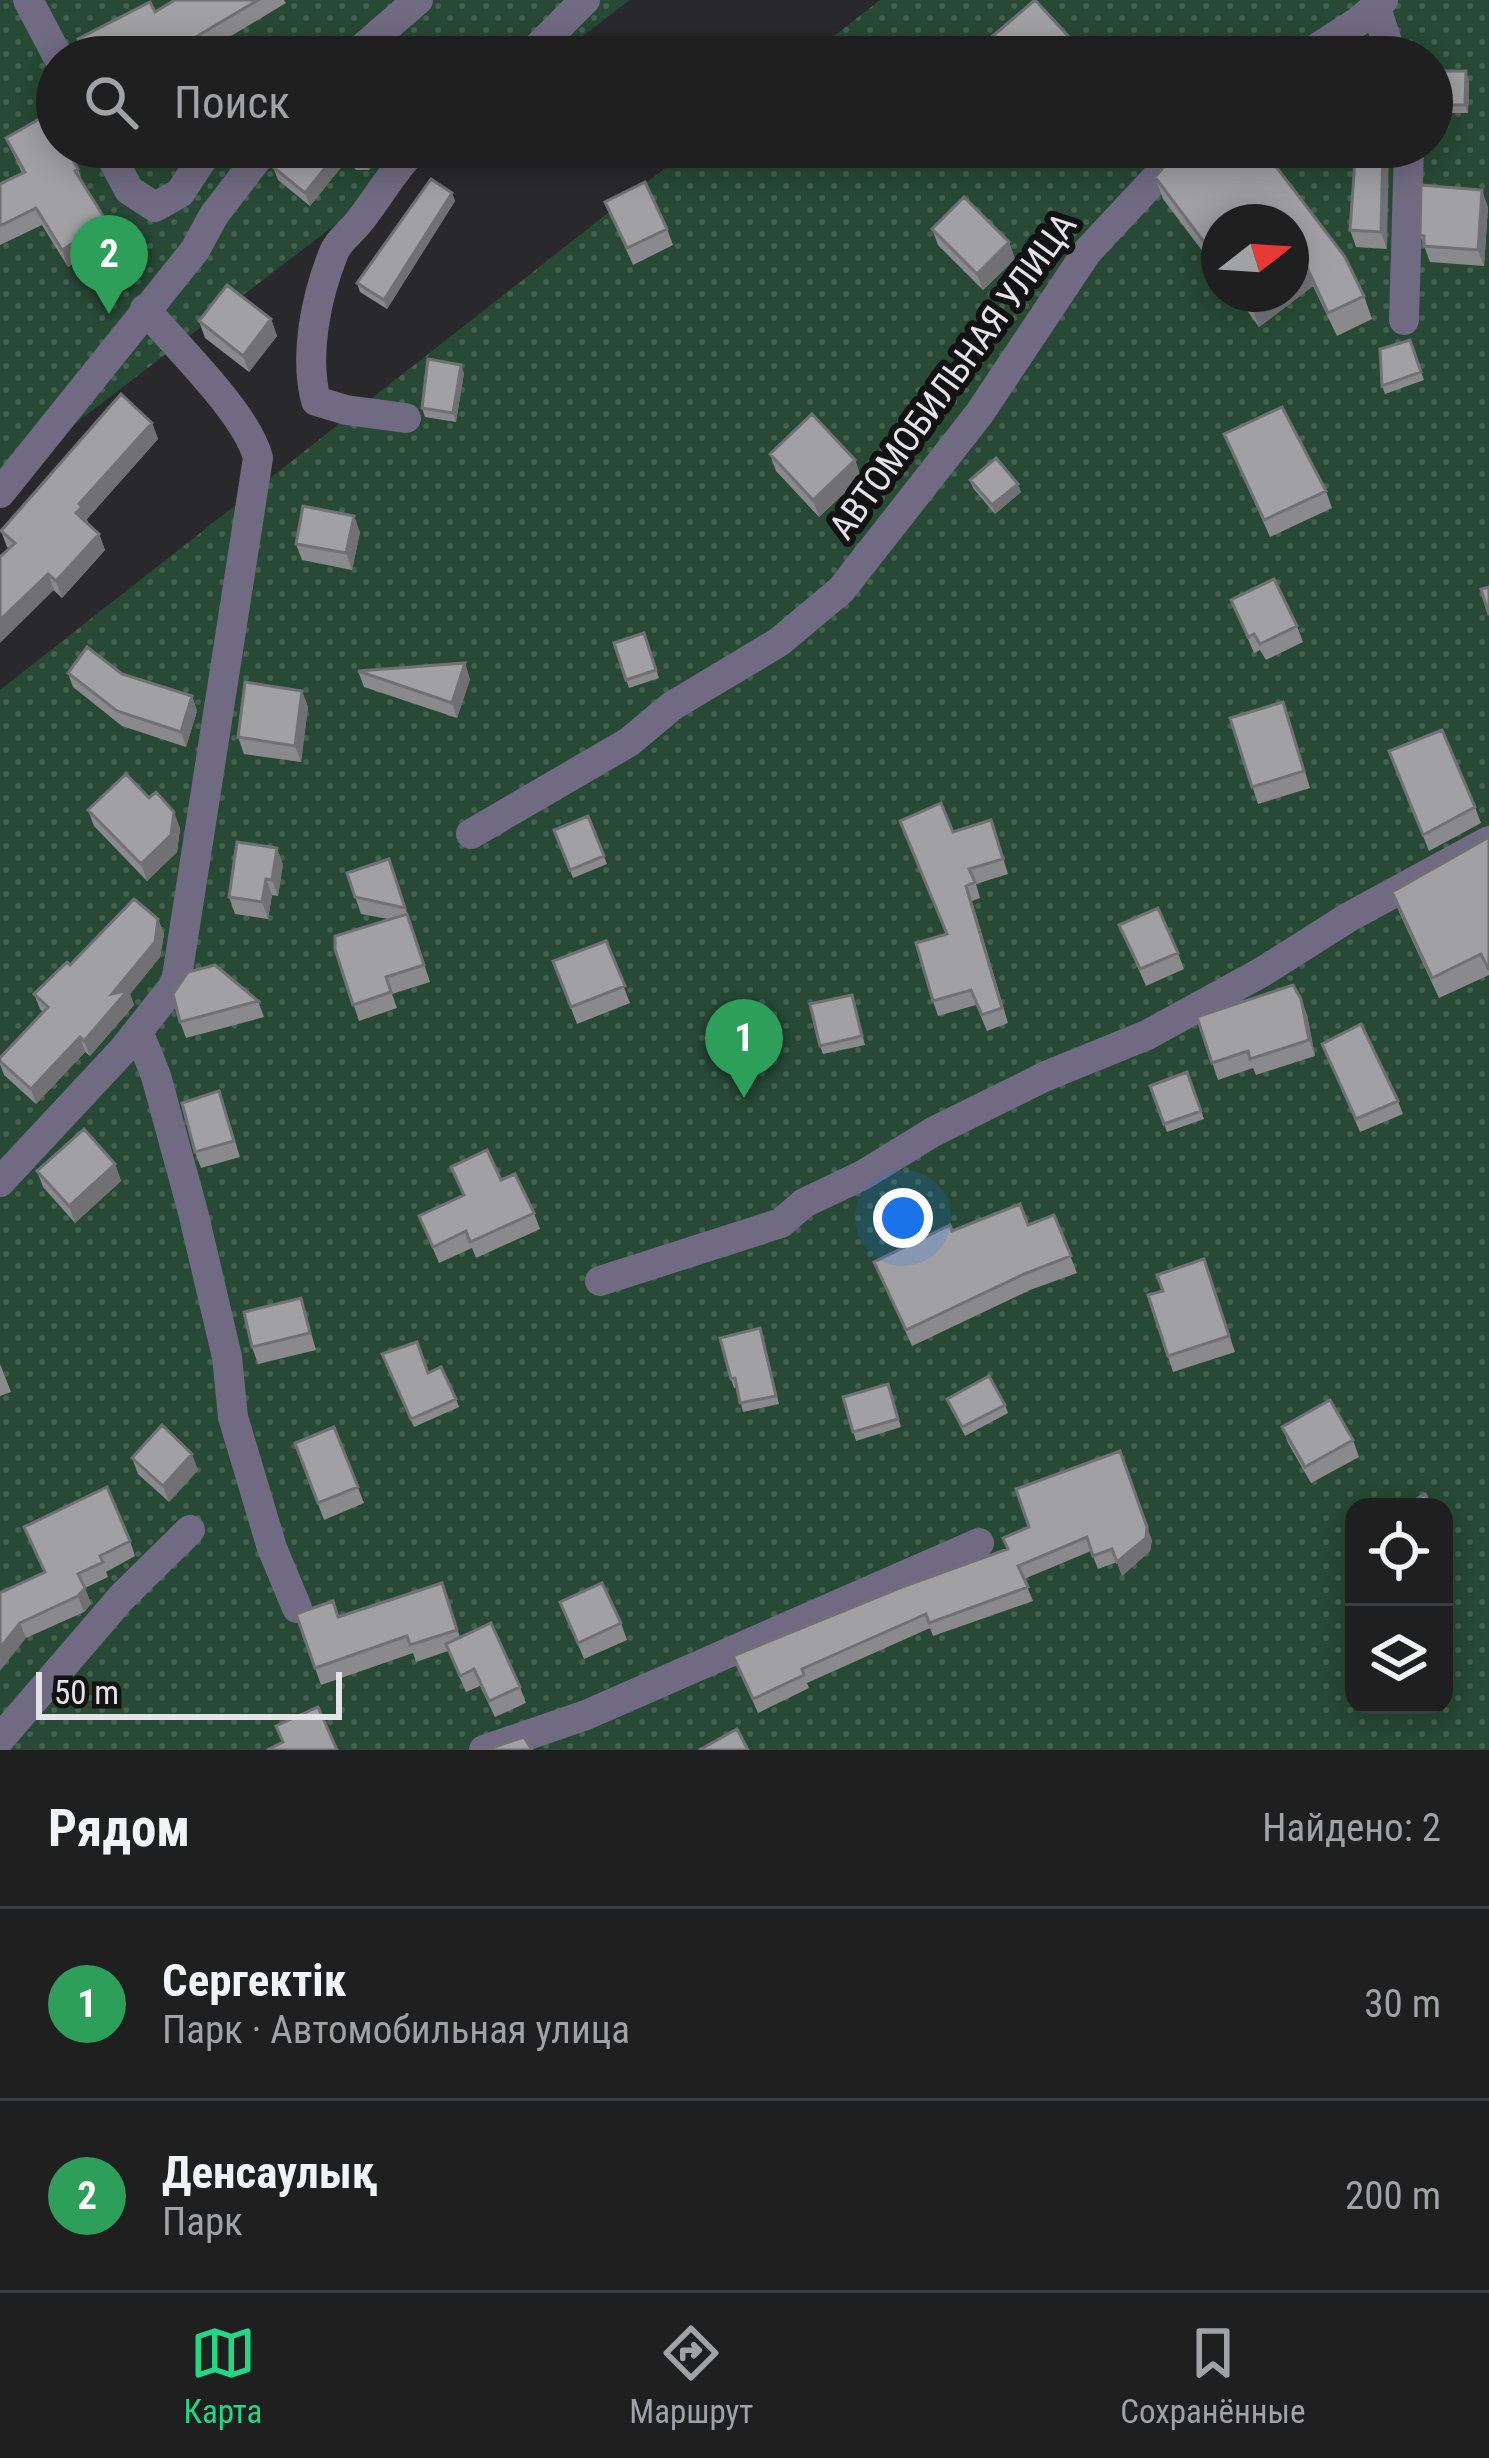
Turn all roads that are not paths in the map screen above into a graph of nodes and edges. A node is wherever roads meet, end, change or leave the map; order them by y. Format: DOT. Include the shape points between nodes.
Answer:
graph roads {
  1 [pos="28,0"];
  2 [pos="418,0"];
  3 [pos="585,0"];
  4 [pos="1379,3"];
  5 [pos="47,36"];
  6 [pos="376,36"];
  7 [pos="549,36"];
  8 [pos="1333,36"];
  9 [pos="1387,36"];
  10 [pos="117,168"];
  11 [pos="197,168"];
  12 [pos="250,168"];
  13 [pos="396,168"];
  14 [pos="1166,168"];
  15 [pos="1408,168"];
  16 [pos="145,309"];
  17 [pos="1404,320"];
  18 [pos="406,418"];
  19 [pos="0,493"];
  20 [pos="471,834"];
  21 [pos="1489,841"];
  22 [pos="138,1031"];
  23 [pos="0,1182"];
  24 [pos="600,1281"];
  25 [pos="190,1530"];
  26 [pos="979,1543"];
  27 [pos="297,1608"];
  28 [pos="0,1739"];
  29 [pos="484,1750"];
  1 -- 5 [label="street"];
  2 -- 6 [label="street"];
  3 -- 7 [label="street"];
  4 -- 8 [label="street"];
  4 -- 9 [label="street"];
  10 -- 11 [label="street" via="129,190 155,207 180,194"];
  12 -- 16 [label="street"];
  13 -- 18 [label="street" via="336,247 309,374 316,401"];
  14 -- 20 [label="street, АВТОМОБИЛЬНАЯ УЛИЦА" via="1087,253 979,415 842,590 779,643 672,706 629,742"];
  15 -- 17 [label="street"];
  16 -- 19 [label="street"];
  16 -- 22 [label="street" via="235,411 258,458 176,983"];
  21 -- 24 [label="street" via="1147,1036 933,1132 781,1223"];
  22 -- 23 [label="street"];
  22 -- 27 [label="street" via="193,1212 233,1417"];
  25 -- 28 [label="street"];
  26 -- 29 [label="street" via="586,1714"];
}
